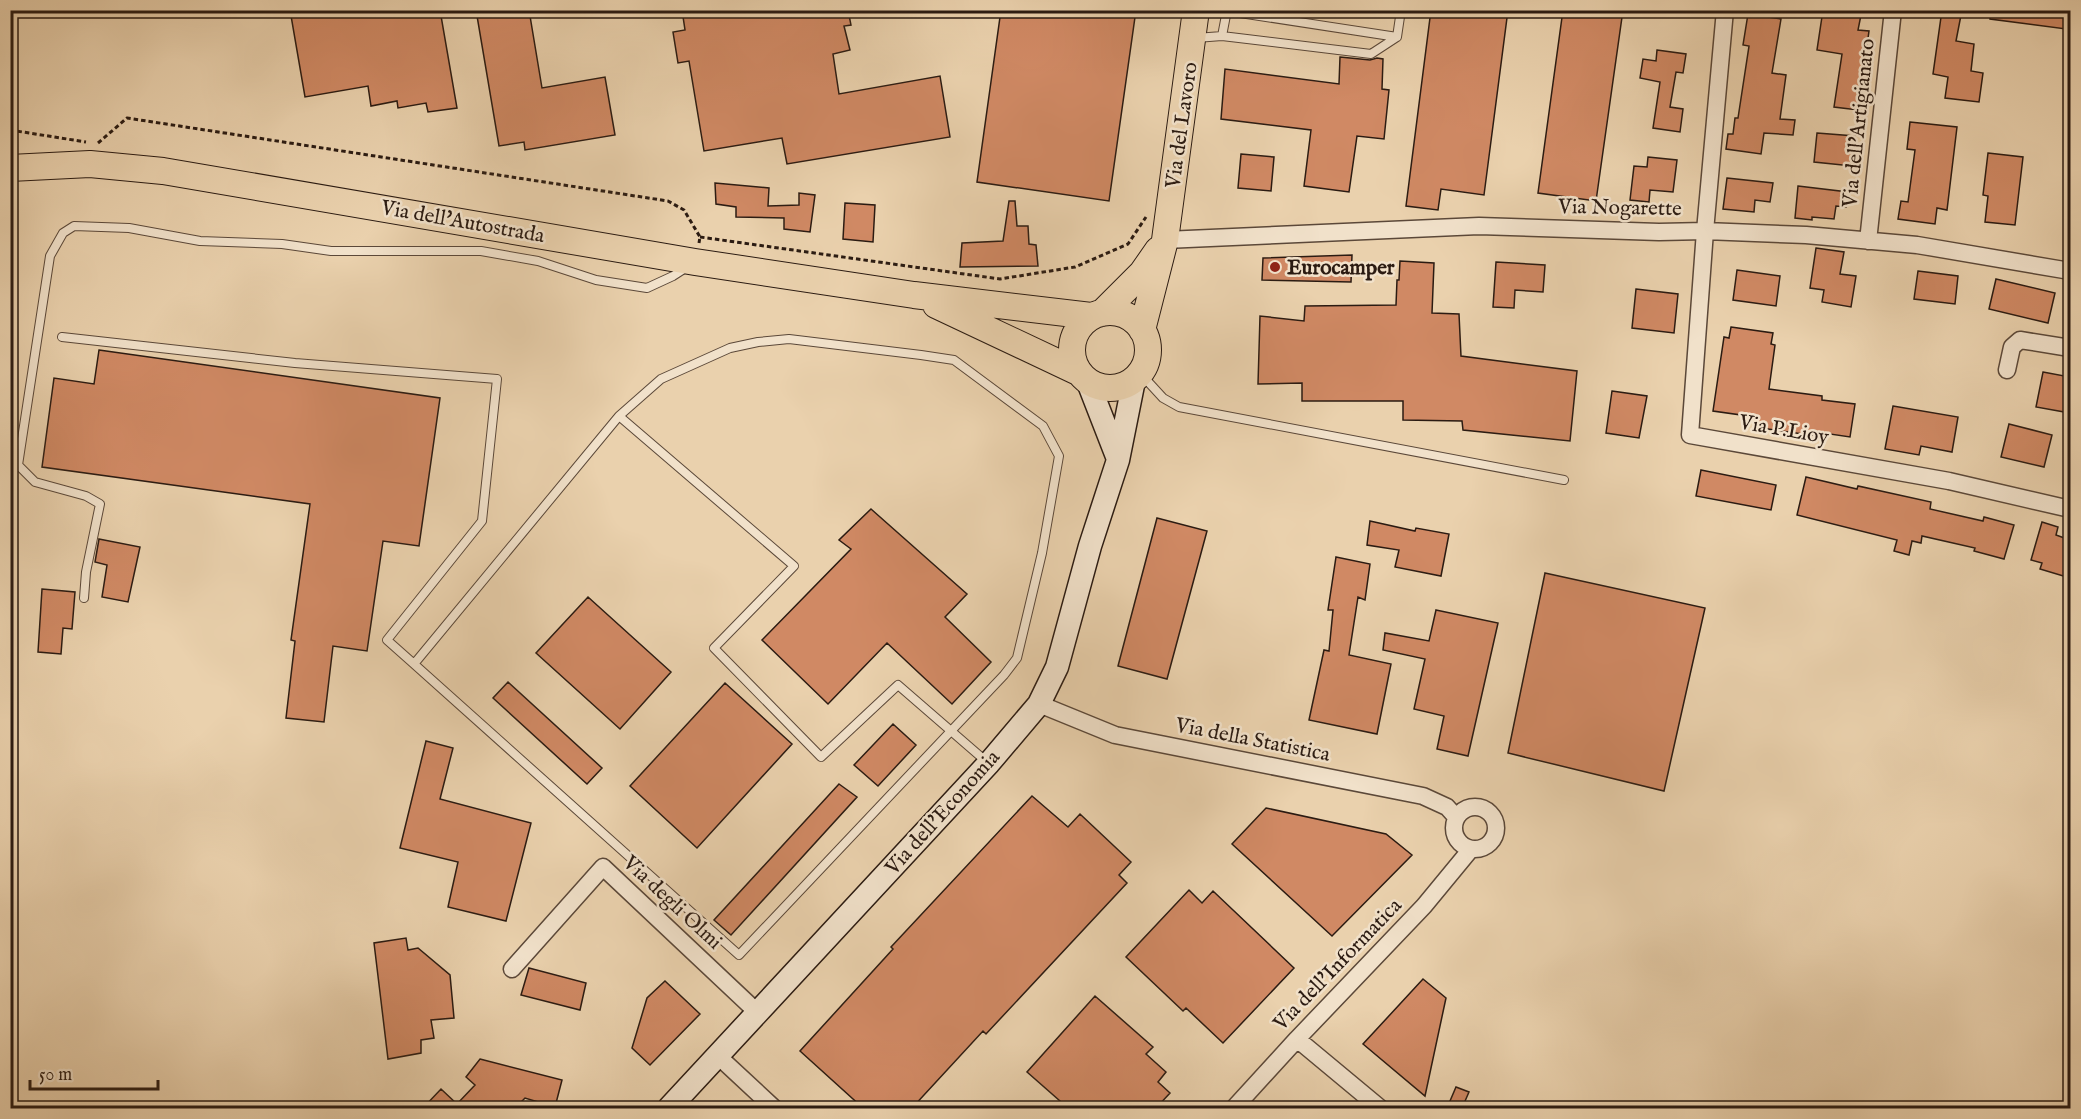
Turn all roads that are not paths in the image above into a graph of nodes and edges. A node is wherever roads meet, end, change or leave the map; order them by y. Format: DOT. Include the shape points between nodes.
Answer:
graph roads {
  1 [pos="1196,10"];
  2 [pos="1401,10"];
  3 [pos="1725,10"];
  4 [pos="1893,10"];
  5 [pos="1227,11"];
  6 [pos="1222,36"];
  7 [pos="1397,37"];
  8 [pos="1193,38"];
  9 [pos="11,168"];
  10 [pos="1167,228"];
  11 [pos="1705,231"];
  12 [pos="1868,240"];
  13 [pos="695,262"];
  14 [pos="2070,271"];
  15 [pos="914,295"];
  16 [pos="1096,314"];
  17 [pos="1143,330"];
  18 [pos="62,337"];
  19 [pos="2070,348"];
  20 [pos="2007,370"];
  21 [pos="1083,377"];
  22 [pos="1137,377"];
  23 [pos="619,416"];
  24 [pos="1118,460"];
  25 [pos="1564,480"];
  26 [pos="2070,509"];
  27 [pos="84,597"];
  28 [pos="414,664"];
  29 [pos="1039,704"];
  30 [pos="951,731"];
  31 [pos="989,763"];
  32 [pos="1456,818"];
  33 [pos="1471,849"];
  34 [pos="512,969"];
  35 [pos="758,1012"];
  36 [pos="1297,1039"];
  37 [pos="718,1056"];
  38 [pos="669,1108"];
  39 [pos="774,1108"];
  40 [pos="1234,1108"];
  41 [pos="1380,1108"];
  1 -- 8 [label="main road, Via del Lavoro"];
  2 -- 7 [label="lane"];
  3 -- 11 [label="street"];
  4 -- 12 [label="street, Via dell'Artigianato"];
  5 -- 6 [label="lane"];
  5 -- 7 [label="lane"];
  6 -- 7 [label="lane" via="1371,54"];
  6 -- 8 [label="lane"];
  8 -- 10 [label="main road, Via del Lavoro"];
  9 -- 13 [label="main road, Via dell'Autostrada" via="90,164 163,171"];
  10 -- 11 [label="street, Via Nogarette" via="1479,226"];
  10 -- 16 [label="main road, Via del Lavoro" via="1142,273"];
  10 -- 17 [label="main road, Via del Lavoro"];
  11 -- 12 [label="street, Via Nogarette"];
  11 -- 26 [label="street, Via P.Lioy" via="1690,435 1949,481"];
  12 -- 14 [label="street, Via Nogarette" via="1917,244"];
  13 -- 15 [label="main road, Via dell'Autostrada"];
  13 -- 27 [label="lane" via="647,288 596,280 538,261 481,251 331,251 282,244 200,241 129,228 74,226 63,233 50,256 18,465 35,482 86,495 100,504"];
  15 -- 16 [label="main road, Via dell'Autostrada"];
  15 -- 21 [label="main road, Via dell'Autostrada"];
  16 -- 17 [label="main road, Via dell'Autostrada" via="1125,315"];
  16 -- 21 [label="main road" via="1081,324 1071,348 1072,361"];
  17 -- 22 [label="main road" via="1148,352"];
  18 -- 28 [label="lane" via="295,363 496,379 482,521 387,640"];
  19 -- 20 [label="street" via="2020,340 2012,347"];
  21 -- 22 [label="main road, Via dell'Autostrada" via="1099,387 1111,388"];
  21 -- 24 [label="main road"];
  22 -- 24 [label="main road, Via dell'Economia"];
  22 -- 25 [label="lane" via="1179,407"];
  23 -- 28 [label="lane"];
  23 -- 30 [label="lane" via="794,566 714,648 821,757 898,685"];
  23 -- 30 [label="lane" via="661,379 730,348 789,339 954,360 1043,426 1059,456 1042,554 1017,658"];
  24 -- 29 [label="main road, Via dell'Economia" via="1057,667"];
  28 -- 30 [label="lane" via="739,955"];
  29 -- 31 [label="main road, Via dell'Economia"];
  29 -- 32 [label="street, Via della Statistica" via="1115,735 1423,796 1447,807"];
  30 -- 31 [label="lane"];
  31 -- 35 [label="main road, Via dell'Economia"];
  32 -- 33 [label="street" via="1455,837"];
  32 -- 33 [label="street" via="1466,808 1479,807 1495,819 1494,838 1484,848"];
  33 -- 36 [label="street, Via dell'Informatica" via="1424,906"];
  34 -- 35 [label="street, Via degli Olmi" via="603,867"];
  35 -- 37 [label="main road, Via dell'Economia"];
  36 -- 40 [label="street, Via dell'Informatica"];
  36 -- 41 [label="street"];
  37 -- 38 [label="main road, Via dell'Economia"];
  37 -- 39 [label="street"];
}
